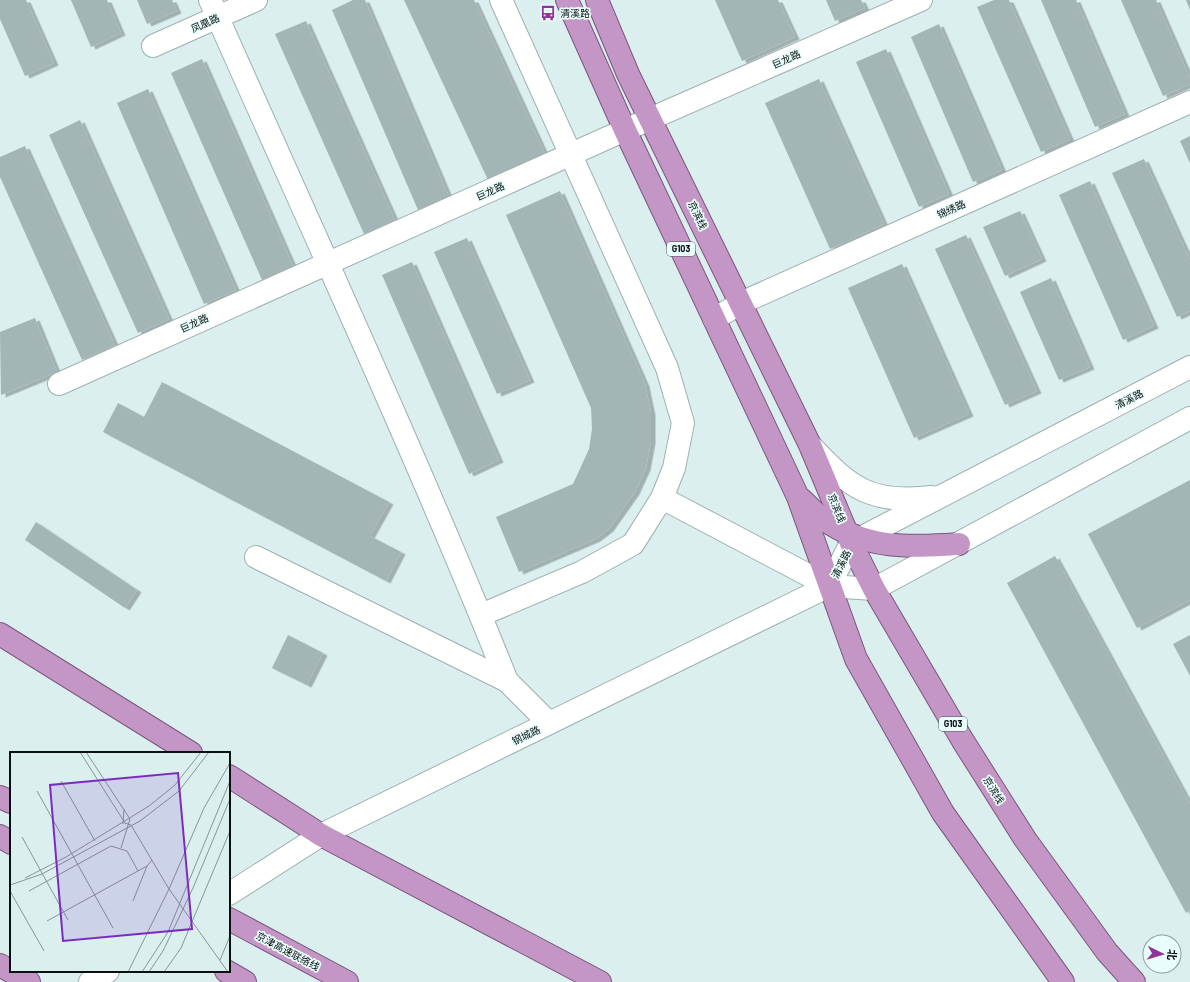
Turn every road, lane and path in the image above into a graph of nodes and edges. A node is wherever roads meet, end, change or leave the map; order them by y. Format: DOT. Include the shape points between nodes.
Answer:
graph roads {
  1 [pos="256,0"];
  2 [pos="501,0"];
  3 [pos="567,0"];
  4 [pos="597,0"];
  5 [pos="921,0"];
  6 [pos="214,9"];
  7 [pos="153,46"];
  8 [pos="1190,102"];
  9 [pos="650,119"];
  10 [pos="625,130"];
  11 [pos="571,154"];
  12 [pos="328,263"];
  13 [pos="741,303"];
  14 [pos="714,319"];
  15 [pos="1190,367"];
  16 [pos="60,384"];
  17 [pos="1190,418"];
  18 [pos="810,445"];
  19 [pos="798,496"];
  20 [pos="943,496"];
  21 [pos="662,498"];
  22 [pos="853,538"];
  23 [pos="959,544"];
  24 [pos="256,557"];
  25 [pos="829,586"];
  26 [pos="874,589"];
  27 [pos="480,615"];
  28 [pos="0,634"];
  29 [pos="507,681"];
  30 [pos="549,723"];
  31 [pos="189,752"];
  32 [pos="230,777"];
  33 [pos="0,796"];
  34 [pos="10,801"];
  35 [pos="321,835"];
  36 [pos="0,836"];
  37 [pos="10,842"];
  38 [pos="230,893"];
  39 [pos="230,920"];
  40 [pos="0,966"];
  41 [pos="10,972"];
  42 [pos="11,972"];
  43 [pos="106,972"];
  44 [pos="228,972"];
  45 [pos="29,982"];
  46 [pos="90,982"];
  47 [pos="245,982"];
  48 [pos="347,982"];
  49 [pos="600,982"];
  50 [pos="1063,982"];
  51 [pos="1134,982"];
  1 -- 6 [label="street, 凤凰路"];
  2 -- 11 [label="street"];
  3 -- 10 [label="highway, G103"];
  4 -- 9 [label="highway, 京滨线 / G103"];
  5 -- 9 [label="street, 巨龙路"];
  6 -- 7 [label="street, 凤凰路"];
  6 -- 12 [label="street"];
  8 -- 13 [label="street, 锦绣路"];
  9 -- 10 [label="street, 巨龙路"];
  9 -- 13 [label="highway, 京滨线 / G103"];
  10 -- 11 [label="street, 巨龙路"];
  10 -- 14 [label="highway, G103"];
  11 -- 12 [label="street, 巨龙路"];
  11 -- 21 [label="street" via="667,368 683,423 674,468"];
  12 -- 16 [label="street, 巨龙路"];
  12 -- 27 [label="street"];
  13 -- 14 [label="street, 锦绣路"];
  13 -- 18 [label="highway, 京滨线 / G103"];
  14 -- 19 [label="highway, G103"];
  15 -- 20 [label="street, 清溪路"];
  17 -- 23 [label="street"];
  18 -- 20 [label="street" via="843,478 859,488 895,500"];
  18 -- 22 [label="highway, 京滨线 / G103"];
  19 -- 22 [label="highway" via="823,519"];
  19 -- 25 [label="highway, G103"];
  20 -- 22 [label="street, 清溪路"];
  21 -- 25 [label="street"];
  21 -- 27 [label="street" via="633,544 582,572"];
  22 -- 23 [label="highway" via="894,546"];
  22 -- 25 [label="street, 清溪路"];
  22 -- 26 [label="highway, 京滨线 / G103"];
  23 -- 26 [label="street"];
  24 -- 29 [label="street"];
  25 -- 26 [label="street, 清溪路"];
  25 -- 30 [label="street, 钢城路"];
  25 -- 50 [label="highway, G103" via="856,659 943,813"];
  26 -- 51 [label="highway, 京滨线 / G103" via="1024,839 1108,952"];
  27 -- 29 [label="street"];
  28 -- 31 [label="highway"];
  29 -- 30 [label="street"];
  30 -- 35 [label="street, 钢城路"];
  32 -- 35 [label="highway"];
  33 -- 34 [label="highway"];
  35 -- 38 [label="street, 钢城路"];
  35 -- 49 [label="highway"];
  36 -- 37 [label="highway"];
  39 -- 48 [label="highway, 京津高速联络线"];
  40 -- 41 [label="highway"];
  42 -- 45 [label="highway"];
  43 -- 46 [label="street"];
  44 -- 47 [label="highway"];
}
